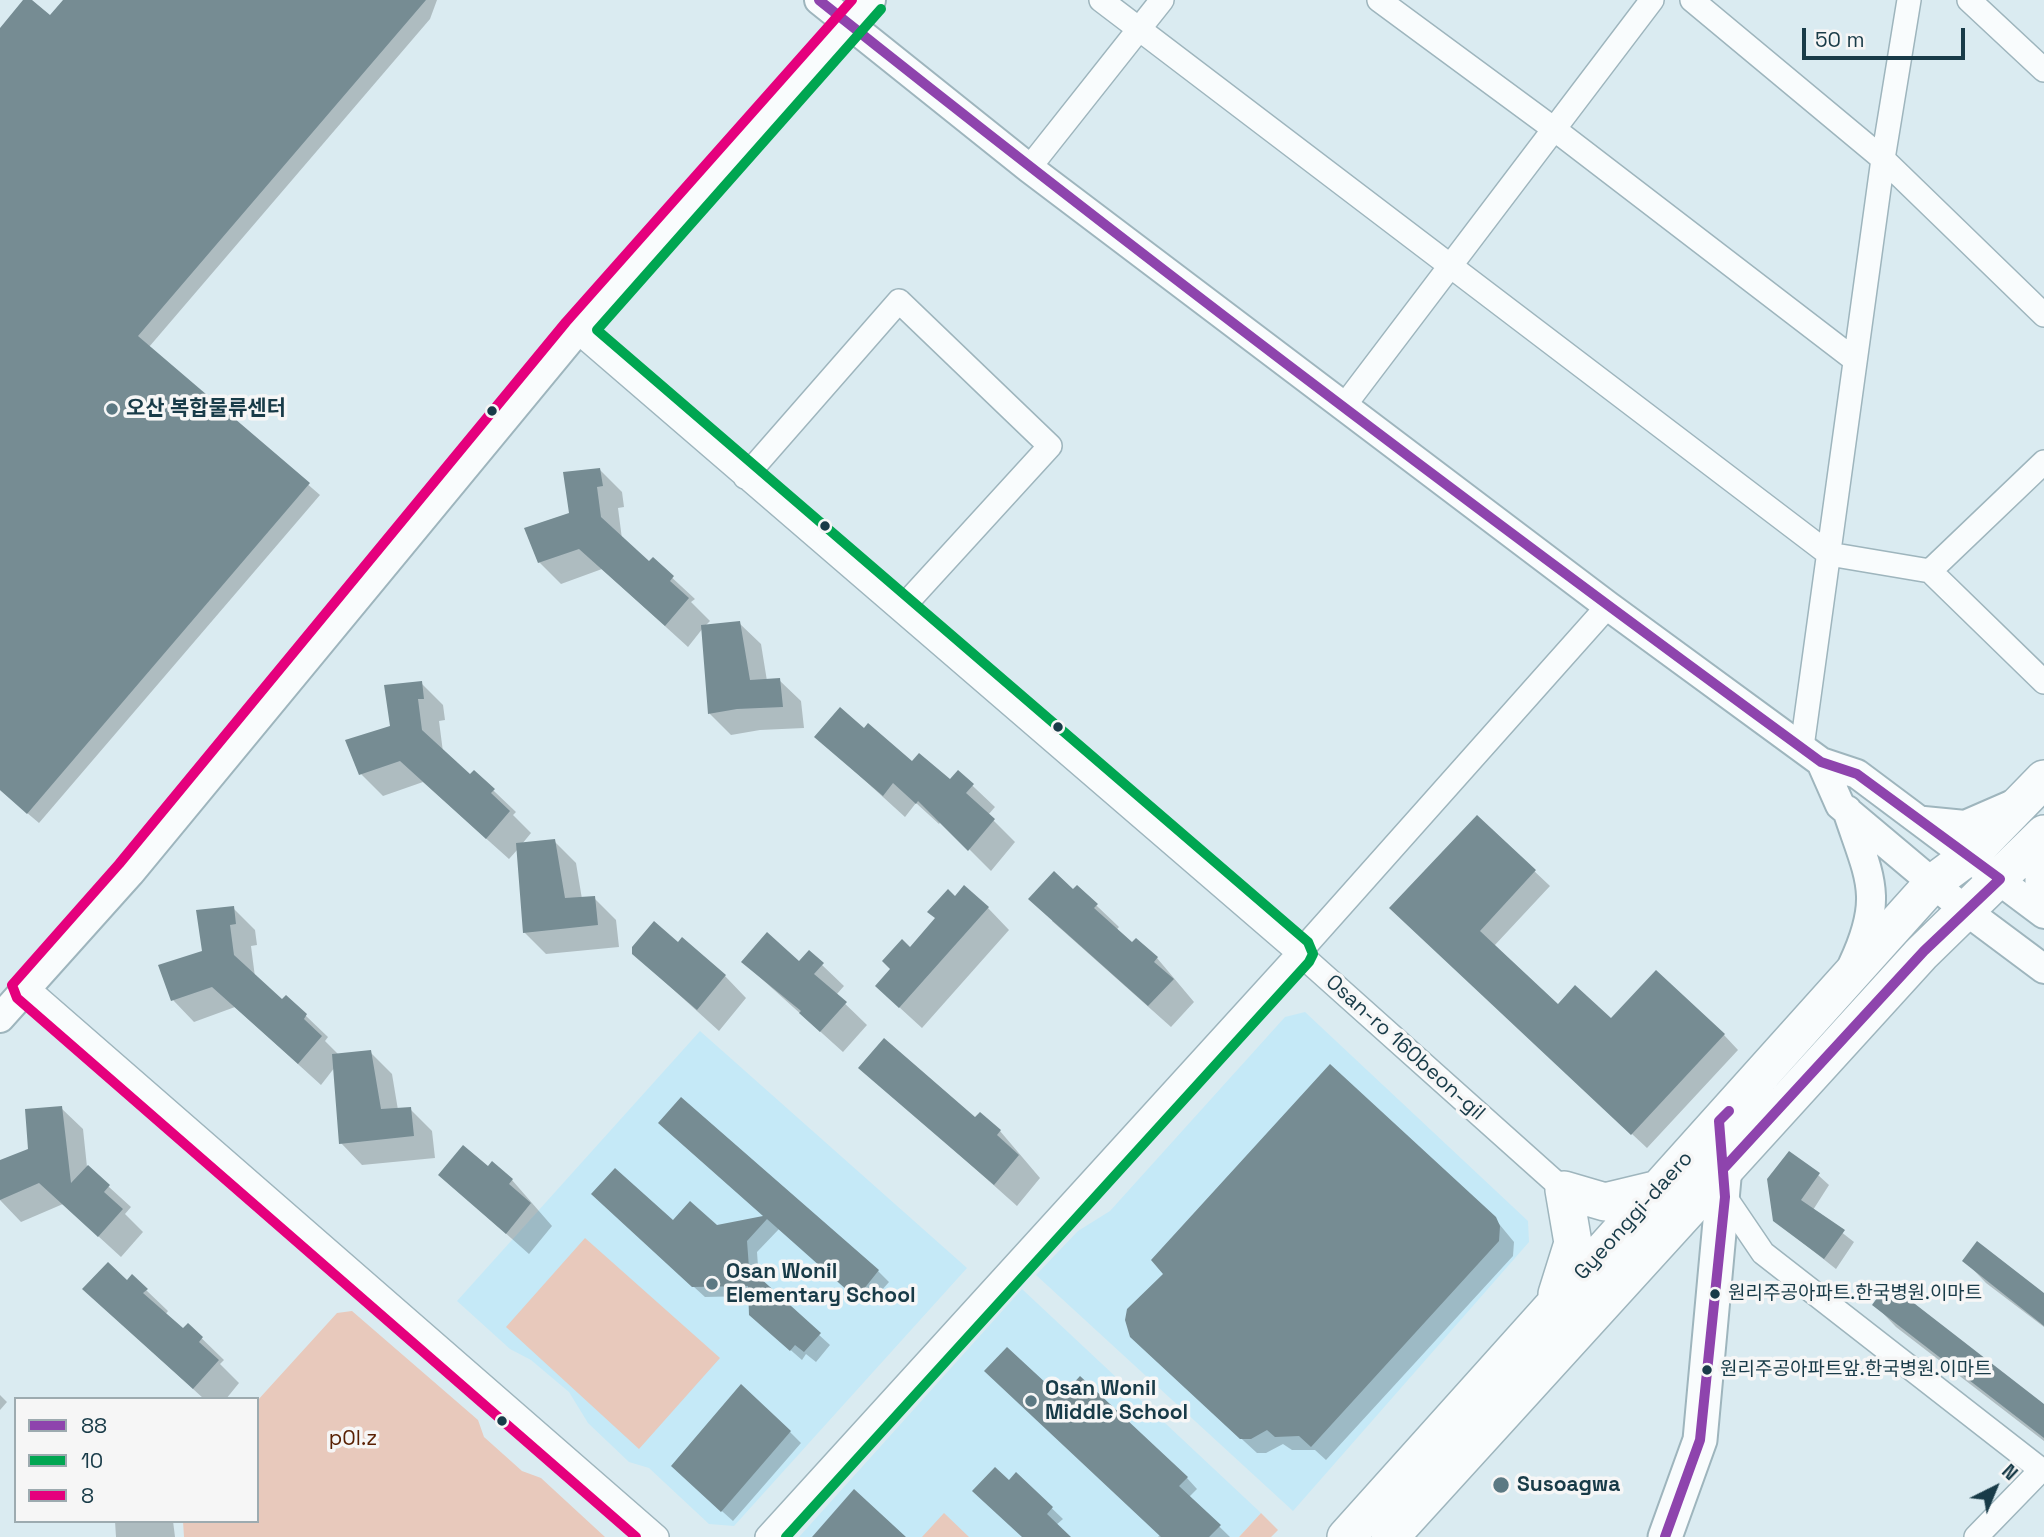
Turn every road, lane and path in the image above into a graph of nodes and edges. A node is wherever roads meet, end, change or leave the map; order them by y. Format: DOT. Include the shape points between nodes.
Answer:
graph roads {
  1 [pos="820,0"];
  2 [pos="871,0"];
  3 [pos="1101,0"];
  4 [pos="1162,0"];
  5 [pos="1379,0"];
  6 [pos="1652,0"];
  7 [pos="1692,0"];
  8 [pos="1909,0"];
  9 [pos="1969,0"];
  10 [pos="850,25"];
  11 [pos="1139,29"];
  12 [pos="2044,70"];
  13 [pos="1555,129"];
  14 [pos="1883,159"];
  15 [pos="1029,168"];
  16 [pos="1451,265"];
  17 [pos="2044,315"];
  18 [pos="577,331"];
  19 [pos="1855,360"];
  20 [pos="1344,406"];
  21 [pos="2044,462"];
  22 [pos="745,477"];
  23 [pos="1829,554"];
  24 [pos="1930,571"];
  25 [pos="1608,606"];
  26 [pos="901,609"];
  27 [pos="2044,682"];
  28 [pos="1812,755"];
  29 [pos="2035,788"];
  30 [pos="1847,810"];
  31 [pos="1922,821"];
  32 [pos="2044,834"];
  33 [pos="1969,856"];
  34 [pos="2044,874"];
  35 [pos="2000,879"];
  36 [pos="1934,882"];
  37 [pos="2044,894"];
  38 [pos="1965,910"];
  39 [pos="2044,914"];
  40 [pos="2002,937"];
  41 [pos="1299,953"];
  42 [pos="1921,954"];
  43 [pos="2044,970"];
  44 [pos="1846,981"];
  45 [pos="26,988"];
  46 [pos="0,1018"];
  47 [pos="1719,1121"];
  48 [pos="1725,1182"];
  49 [pos="1659,1189"];
  50 [pos="1564,1191"];
  51 [pos="1554,1306"];
  52 [pos="2042,1471"];
  53 [pos="657,1537"];
  54 [pos="767,1537"];
  55 [pos="1346,1537"];
  56 [pos="1390,1537"];
  57 [pos="1665,1537"];
  58 [pos="1976,1537"];
  1 -- 10 [label="street"];
  2 -- 10 [label="street"];
  3 -- 11 [label="street"];
  4 -- 11 [label="street"];
  5 -- 13 [label="street"];
  6 -- 13 [label="street"];
  7 -- 14 [label="street"];
  8 -- 14 [label="street"];
  9 -- 12 [label="street"];
  10 -- 15 [label="street"];
  10 -- 18 [label="street"];
  11 -- 15 [label="street"];
  11 -- 16 [label="street"];
  13 -- 16 [label="street"];
  13 -- 19 [label="street"];
  14 -- 17 [label="street"];
  14 -- 19 [label="street"];
  15 -- 20 [label="street"];
  16 -- 20 [label="street"];
  16 -- 23 [label="street"];
  18 -- 22 [label="street, Osan-ro 160beon-gil"];
  18 -- 45 [label="street" via="130,873"];
  19 -- 23 [label="street"];
  20 -- 25 [label="street"];
  21 -- 24 [label="street"];
  22 -- 26 [label="street, Osan-ro 160beon-gil"];
  22 -- 26 [label="street" via="899,302 1050,446"];
  23 -- 24 [label="street"];
  23 -- 28 [label="street"];
  24 -- 27 [label="street"];
  25 -- 28 [label="street"];
  25 -- 41 [label="street"];
  26 -- 41 [label="street, Osan-ro 160beon-gil"];
  28 -- 30 [label="street"];
  28 -- 31 [label="street" via="1857,774"];
  29 -- 31 [label="street" via="1965,825"];
  29 -- 33 [label="main road, Gyeonggi-daero"];
  30 -- 36 [label="street"];
  30 -- 44 [label="street" via="1871,882 1873,905"];
  31 -- 33 [label="street"];
  32 -- 35 [label="main road, Gyeonggi-daero"];
  33 -- 35 [label="street"];
  33 -- 36 [label="main road, Gyeonggi-daero"];
  34 -- 37 [label="main road"];
  35 -- 38 [label="main road, Gyeonggi-daero"];
  35 -- 39 [label="street"];
  36 -- 38 [label="street"];
  36 -- 44 [label="main road, Gyeonggi-daero"];
  38 -- 40 [label="street"];
  38 -- 42 [label="main road, Gyeonggi-daero"];
  40 -- 42 [label="street" via="1966,931"];
  40 -- 43 [label="street"];
  41 -- 50 [label="street, Osan-ro 160beon-gil"];
  41 -- 54 [label="street"];
  42 -- 48 [label="main road, Gyeonggi-daero"];
  44 -- 47 [label="main road, Gyeonggi-daero"];
  45 -- 46 [label="street"];
  45 -- 53 [label="street"];
  47 -- 48 [label="main road"];
  47 -- 49 [label="main road, Gyeonggi-daero"];
  48 -- 52 [label="street" via="1763,1254"];
  48 -- 56 [label="main road, Gyeonggi-daero"];
  48 -- 57 [label="main road" via="1700,1440"];
  49 -- 50 [label="main road" via="1605,1202"];
  49 -- 51 [label="main road, Gyeonggi-daero"];
  50 -- 51 [label="main road" via="1573,1243"];
  51 -- 55 [label="main road, Gyeonggi-daero"];
  52 -- 58 [label="street"];
}
